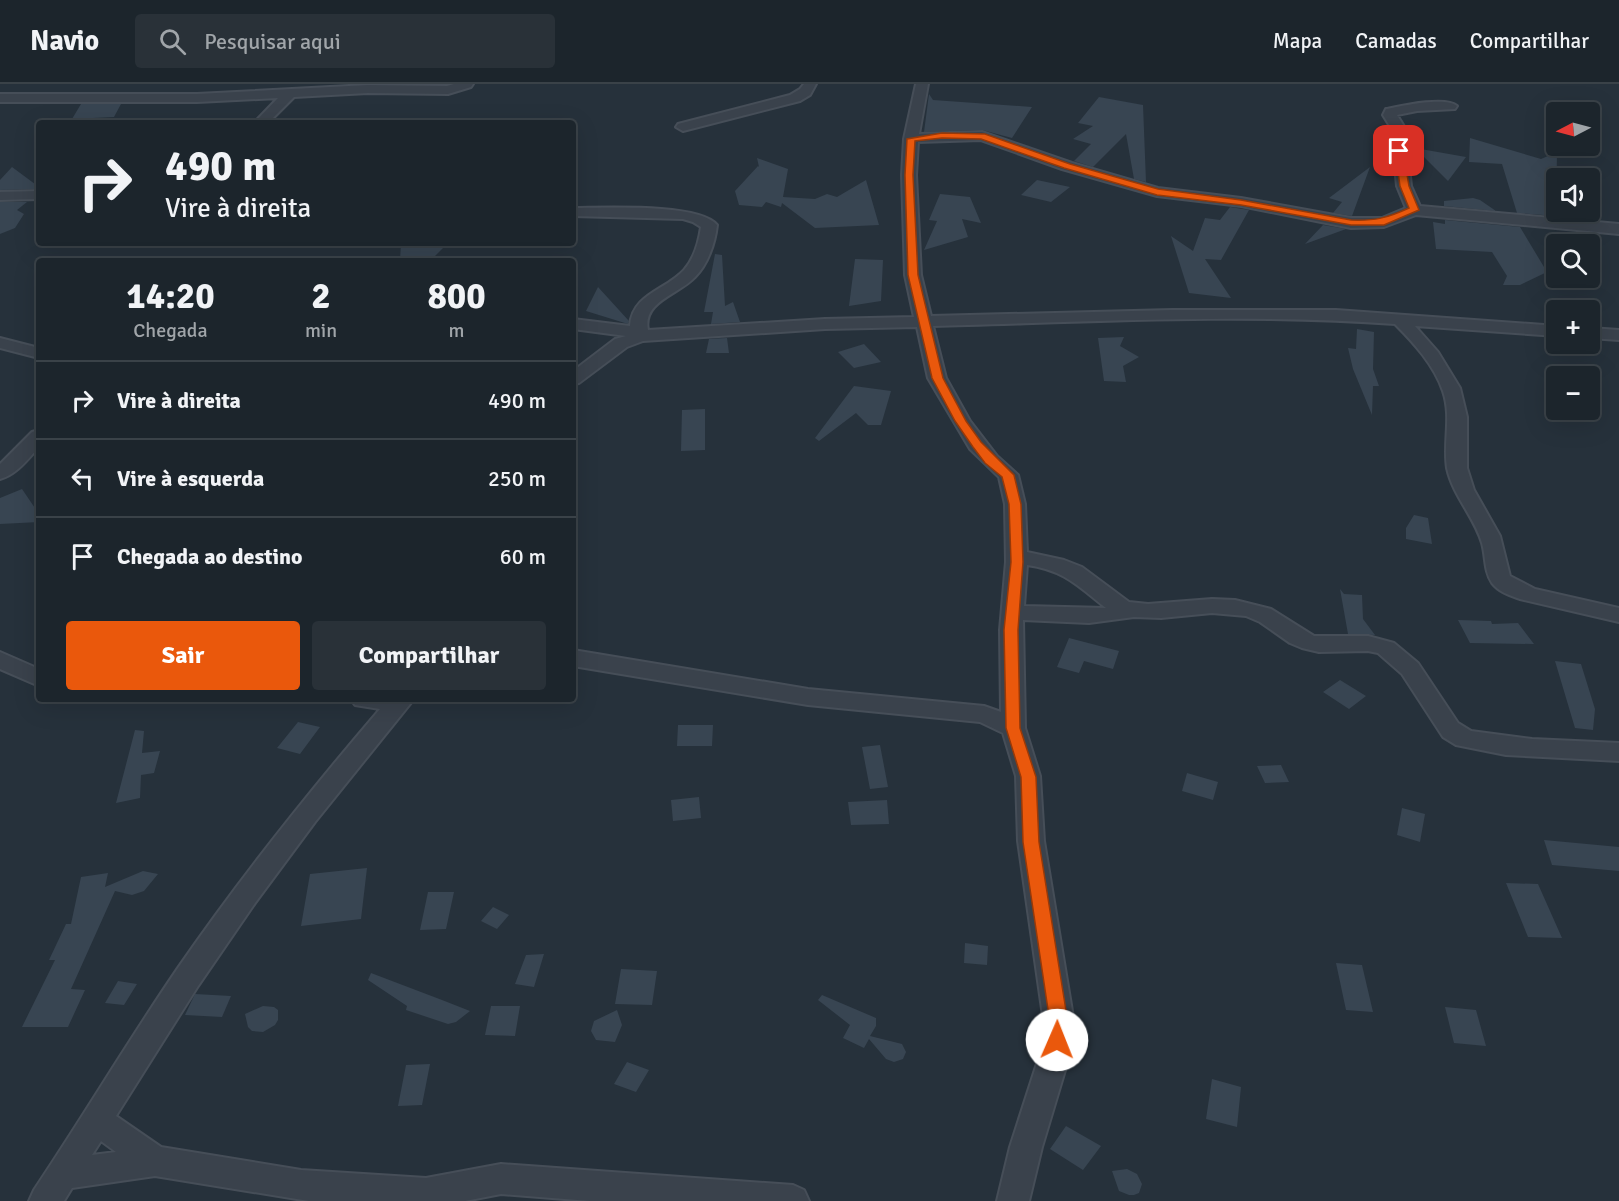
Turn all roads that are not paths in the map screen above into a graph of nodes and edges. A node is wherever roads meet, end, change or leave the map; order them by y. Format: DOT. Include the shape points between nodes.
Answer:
graph roads {
  1 [pos="467,84"];
  2 [pos="810,84"];
  3 [pos="922,84"];
  4 [pos="291,92"];
  5 [pos="0,98"];
  6 [pos="1450,106"];
  7 [pos="264,120"];
  8 [pos="683,127"];
  9 [pos="911,139"];
  10 [pos="36,195"];
  11 [pos="0,196"];
  12 [pos="1414,210"];
  13 [pos="576,212"];
  14 [pos="1619,229"];
  15 [pos="1398,318"];
  16 [pos="924,321"];
  17 [pos="576,324"];
  18 [pos="1546,330"];
  19 [pos="640,334"];
  20 [pos="1600,334"];
  21 [pos="1619,335"];
  22 [pos="0,343"];
  23 [pos="36,353"];
  24 [pos="576,377"];
  25 [pos="36,439"];
  26 [pos="0,473"];
  27 [pos="1017,557"];
  28 [pos="1134,610"];
  29 [pos="1013,612"];
  30 [pos="1619,615"];
  31 [pos="576,658"];
  32 [pos="0,660"];
  33 [pos="36,677"];
  34 [pos="1011,695"];
  35 [pos="399,702"];
  36 [pos="984,714"];
  37 [pos="1013,728"];
  38 [pos="1619,752"];
  39 [pos="98,1121"];
  40 [pos="155,1161"];
  41 [pos="63,1174"];
  42 [pos="45,1201"];
  43 [pos="793,1201"];
  44 [pos="1013,1201"];
  1 -- 4 [label="street" via="448,90"];
  2 -- 8 [label="street" via="795,98"];
  3 -- 9 [label="street"];
  4 -- 5 [label="street" via="198,98"];
  4 -- 7 [label="street"];
  6 -- 12 [label="street" via="1391,112 1398,128 1404,186"];
  9 -- 12 [label="street" via="982,136 1157,192 1351,223 1384,222"];
  9 -- 16 [label="street" via="913,275"];
  10 -- 11 [label="street"];
  12 -- 14 [label="street"];
  13 -- 19 [label="street" via="682,215 708,225 696,266 645,306 639,321"];
  15 -- 16 [label="street" via="1182,315"];
  15 -- 18 [label="street"];
  15 -- 30 [label="street" via="1444,375 1455,399 1458,468 1468,500 1489,534 1500,580 1523,592"];
  16 -- 19 [label="street"];
  16 -- 27 [label="street" via="937,378 947,397 977,445 1008,475 1015,504"];
  17 -- 19 [label="street"];
  19 -- 24 [label="street" via="621,343"];
  20 -- 21 [label="street"];
  22 -- 23 [label="street"];
  25 -- 26 [label="street"];
  27 -- 28 [label="street" via="1073,569 1111,602"];
  27 -- 29 [label="street"];
  28 -- 29 [label="street" via="1115,616 1089,617"];
  28 -- 38 [label="street" via="1224,606 1267,616 1298,639 1312,644 1384,647 1408,666 1453,733 1466,739"];
  29 -- 34 [label="street"];
  31 -- 36 [label="street" via="808,697"];
  32 -- 33 [label="street"];
  34 -- 36 [label="street"];
  34 -- 37 [label="street"];
  35 -- 39 [label="street" via="252,888 160,1019"];
  36 -- 37 [label="street"];
  37 -- 44 [label="street" via="1028,777 1031,842 1059,1023 1054,1057"];
  39 -- 40 [label="street"];
  39 -- 41 [label="street"];
  40 -- 41 [label="street"];
  40 -- 43 [label="street" via="363,1191 426,1193 501,1179"];
  41 -- 42 [label="street"];
}
